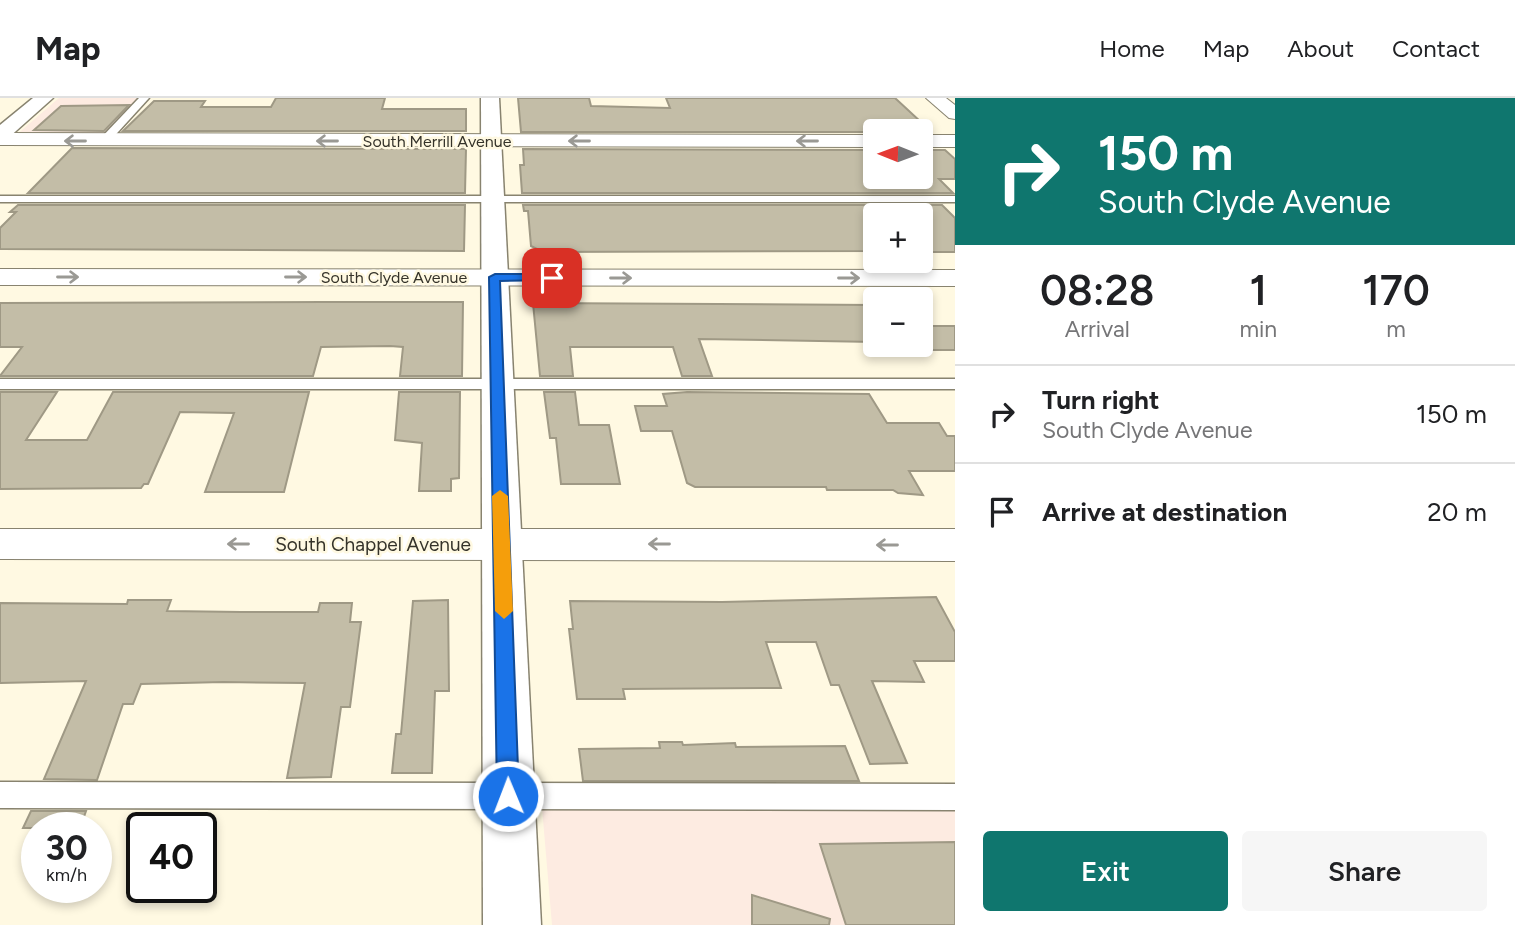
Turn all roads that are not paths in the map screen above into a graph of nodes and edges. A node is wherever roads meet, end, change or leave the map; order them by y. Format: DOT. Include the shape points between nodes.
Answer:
graph roads {
  1 [pos="44,98"];
  2 [pos="144,98"];
  3 [pos="489,98"];
  4 [pos="935,98"];
  5 [pos="955,114"];
  6 [pos="0,137"];
  7 [pos="104,141"];
  8 [pos="491,141"];
  9 [pos="863,141"];
  10 [pos="933,141"];
  11 [pos="955,141"];
  12 [pos="0,199"];
  13 [pos="492,199"];
  14 [pos="955,199"];
  15 [pos="0,277"];
  16 [pos="495,277"];
  17 [pos="955,278"];
  18 [pos="0,384"];
  19 [pos="498,384"];
  20 [pos="955,384"];
  21 [pos="0,544"];
  22 [pos="502,544"];
  23 [pos="955,545"];
  24 [pos="0,796"];
  25 [pos="508,796"];
  26 [pos="955,797"];
  27 [pos="512,925"];
  1 -- 6 [label="street"];
  2 -- 7 [label="lane"];
  3 -- 8 [label="street"];
  4 -- 5 [label="street"];
  7 -- 6 [label="street, South Merrill Avenue, one-way"];
  8 -- 7 [label="street, South Merrill Avenue, one-way"];
  9 -- 8 [label="street, South Merrill Avenue, one-way"];
  8 -- 13 [label="street"];
  10 -- 11 [label="street"];
  12 -- 13 [label="lane"];
  13 -- 14 [label="lane"];
  13 -- 16 [label="street"];
  15 -- 16 [label="street, South Clyde Avenue, one-way"];
  16 -- 17 [label="street, South Clyde Avenue, one-way"];
  16 -- 19 [label="street"];
  18 -- 19 [label="lane"];
  19 -- 20 [label="lane"];
  19 -- 22 [label="street"];
  22 -- 21 [label="street, South Chappel Avenue, one-way"];
  23 -- 22 [label="street, South Chappel Avenue, one-way"];
  22 -- 25 [label="street"];
  24 -- 25 [label="lane"];
  25 -- 26 [label="lane"];
  25 -- 27 [label="street"];
}
